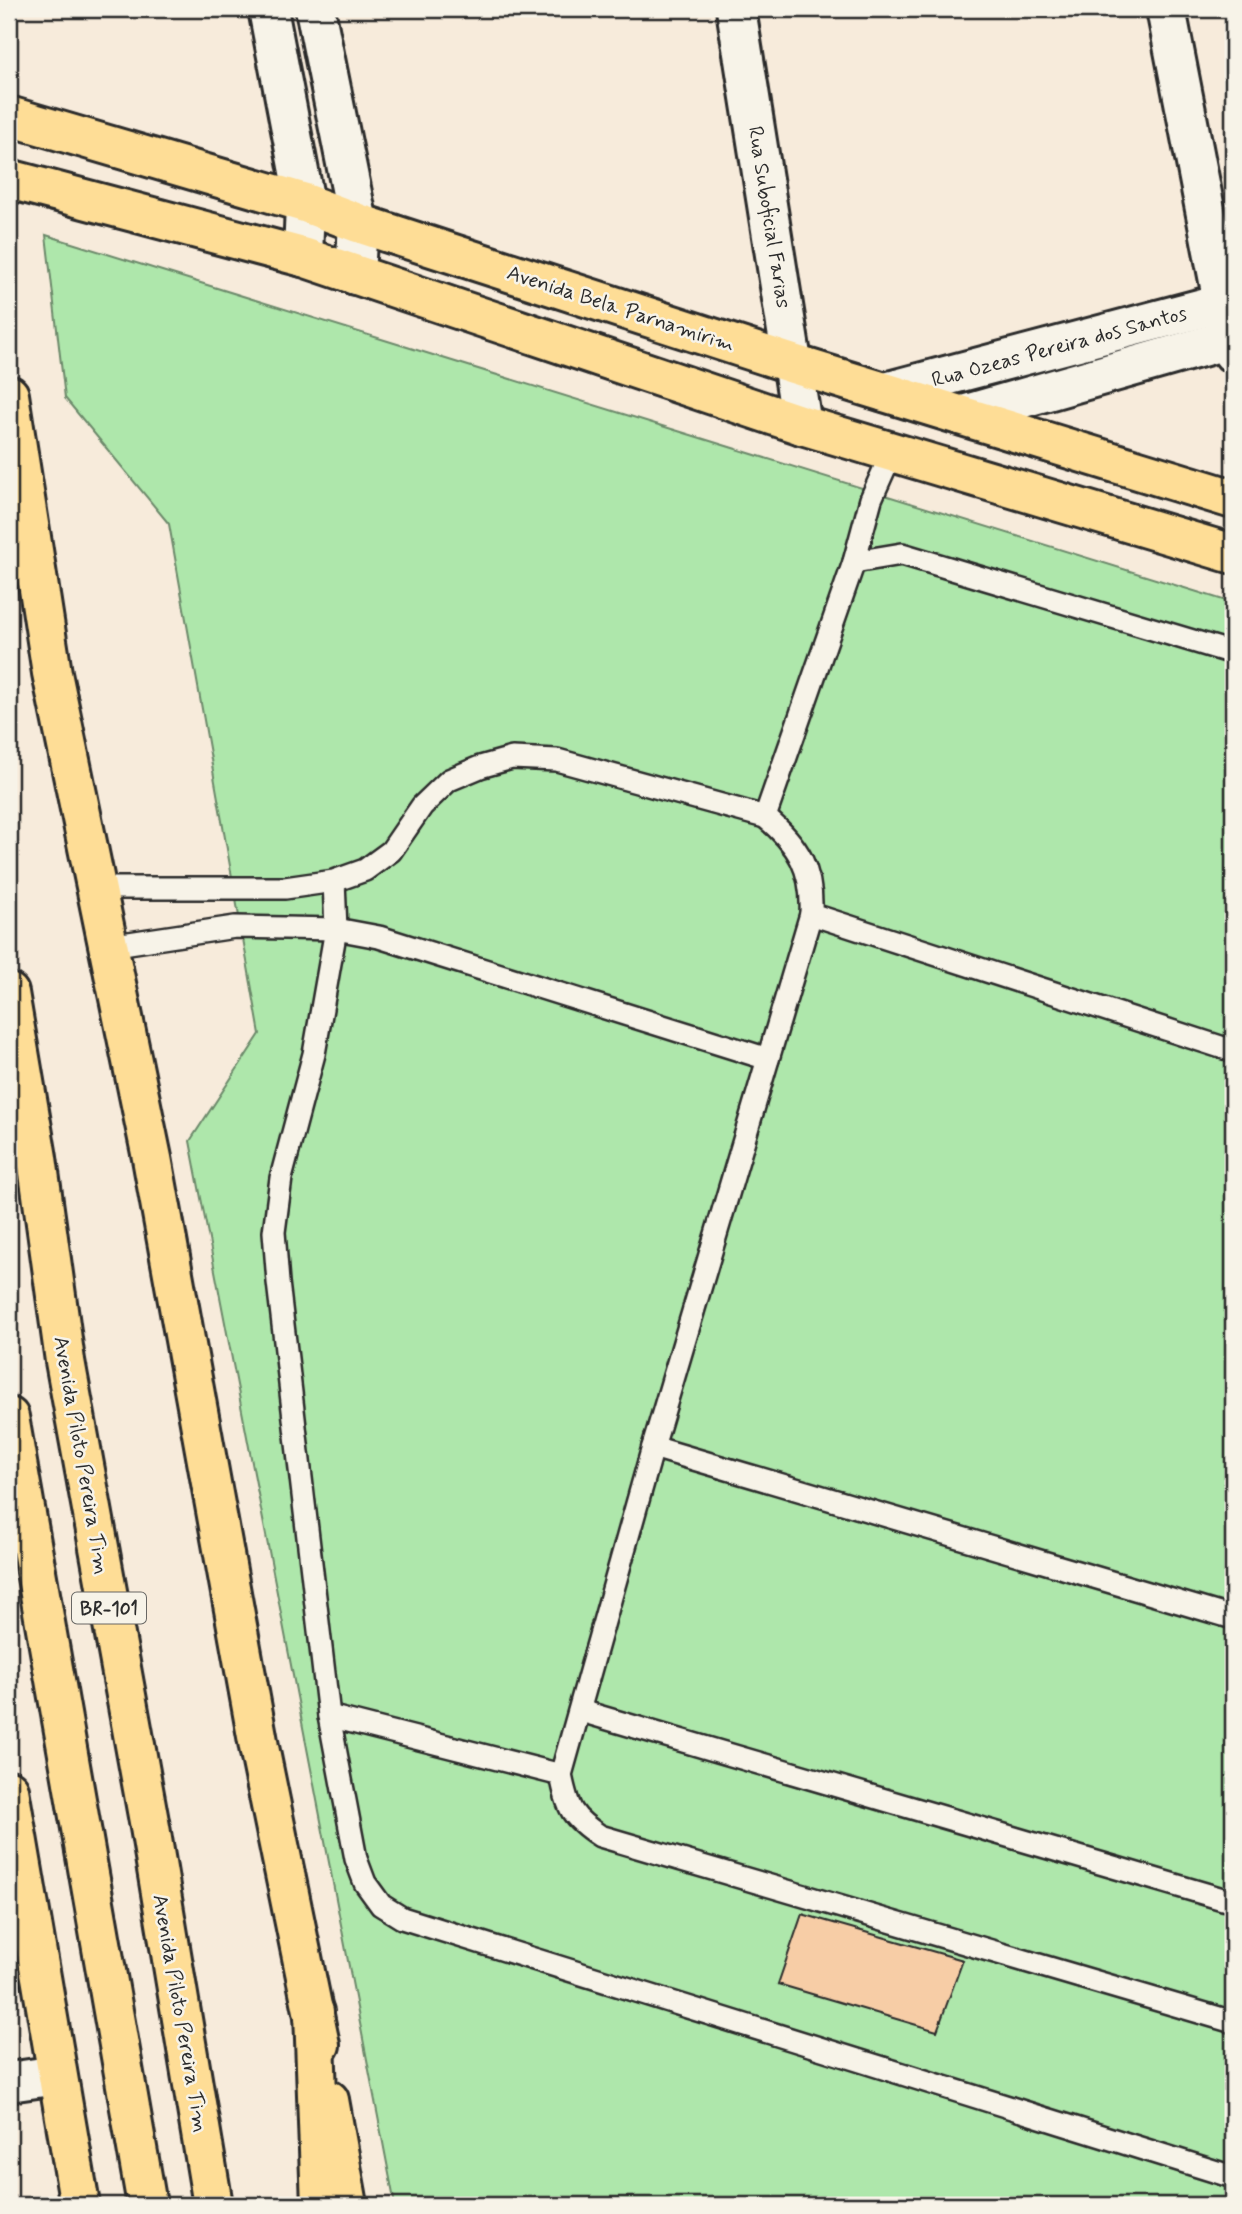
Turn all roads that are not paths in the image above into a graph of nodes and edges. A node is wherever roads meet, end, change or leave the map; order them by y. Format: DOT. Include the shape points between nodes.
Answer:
graph roads {
  1 [pos="268,9"];
  2 [pos="315,9"];
  3 [pos="736,9"];
  4 [pos="1166,9"];
  5 [pos="9,116"];
  6 [pos="9,179"];
  7 [pos="305,204"];
  8 [pos="358,223"];
  9 [pos="303,257"];
  10 [pos="355,275"];
  11 [pos="1231,326"];
  12 [pos="793,364"];
  13 [pos="885,392"];
  14 [pos="9,395"];
  15 [pos="963,415"];
  16 [pos="802,425"];
  17 [pos="892,452"];
  18 [pos="1233,499"];
  19 [pos="1233,554"];
  20 [pos="853,562"];
  21 [pos="1233,653"];
  22 [pos="765,817"];
  23 [pos="334,881"];
  24 [pos="95,888"];
  25 [pos="811,914"];
  26 [pos="336,929"];
  27 [pos="109,946"];
  28 [pos="10,1001"];
  29 [pos="1233,1051"];
  30 [pos="768,1059"];
  31 [pos="9,1417"];
  32 [pos="653,1447"];
  33 [pos="1233,1618"];
  34 [pos="581,1711"];
  35 [pos="329,1716"];
  36 [pos="561,1775"];
  37 [pos="9,1790"];
  38 [pos="1233,1902"];
  39 [pos="314,2012"];
  40 [pos="1233,2022"];
  41 [pos="57,2075"];
  42 [pos="9,2081"];
  43 [pos="1233,2177"];
  44 [pos="80,2205"];
  45 [pos="147,2205"];
  46 [pos="213,2205"];
  47 [pos="321,2205"];
  48 [pos="348,2205"];
  1 -- 7 [label="street"];
  2 -- 8 [label="street"];
  3 -- 12 [label="street, Rua Suboficial Farias"];
  4 -- 11 [label="street"];
  5 -- 7 [label="main road, Avenida Bela Parnamirim"];
  6 -- 9 [label="main road"];
  7 -- 8 [label="main road, Avenida Bela Parnamirim"];
  7 -- 9 [label="street"];
  8 -- 10 [label="street"];
  8 -- 12 [label="main road, Avenida Bela Parnamirim"];
  9 -- 10 [label="main road"];
  10 -- 16 [label="main road"];
  11 -- 13 [label="street, Rua Ozeas Pereira dos Santos"];
  11 -- 15 [label="street, Rua Ozeas Pereira dos Santos"];
  12 -- 13 [label="main road, Avenida Bela Parnamirim"];
  12 -- 16 [label="street, Rua Suboficial Farias"];
  13 -- 15 [label="main road, Avenida Bela Parnamirim"];
  14 -- 24 [label="main road" via="52,673"];
  15 -- 18 [label="main road, Avenida Bela Parnamirim"];
  16 -- 17 [label="main road"];
  17 -- 19 [label="main road"];
  17 -- 20 [label="lane" via="871,499"];
  20 -- 21 [label="lane" via="902,554"];
  20 -- 22 [label="lane"];
  22 -- 23 [label="lane" via="557,760 512,758 449,780 422,806 391,851 365,870"];
  22 -- 25 [label="lane" via="796,848 806,869"];
  23 -- 24 [label="lane" via="285,888"];
  23 -- 26 [label="lane"];
  24 -- 27 [label="main road"];
  25 -- 29 [label="lane"];
  25 -- 30 [label="lane"];
  26 -- 27 [label="lane" via="235,927"];
  26 -- 30 [label="lane" via="379,937"];
  26 -- 35 [label="lane" via="314,1054 281,1178 274,1232"];
  27 -- 39 [label="main road"];
  28 -- 46 [label="main road, Avenida Piloto Pereira Tim / BR-101" via="65,1361"];
  30 -- 32 [label="lane"];
  31 -- 45 [label="main road, BR-101"];
  32 -- 33 [label="lane"];
  32 -- 34 [label="lane"];
  34 -- 36 [label="lane"];
  34 -- 38 [label="lane"];
  35 -- 36 [label="lane"];
  35 -- 43 [label="lane" via="356,1859 365,1883 381,1905 402,1918"];
  36 -- 40 [label="lane" via="566,1802 579,1822 600,1836"];
  37 -- 41 [label="main road"];
  39 -- 47 [label="main road"];
  39 -- 48 [label="main road"];
  41 -- 42 [label="street"];
  41 -- 44 [label="main road"];
}
